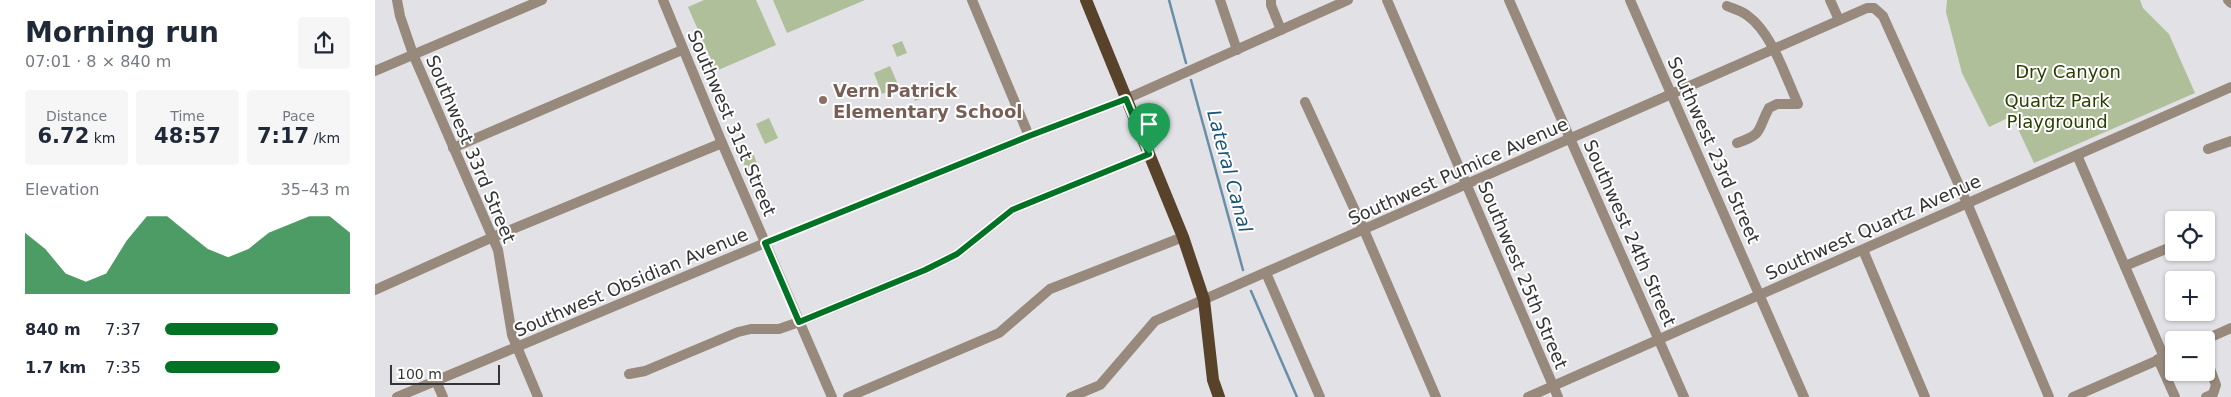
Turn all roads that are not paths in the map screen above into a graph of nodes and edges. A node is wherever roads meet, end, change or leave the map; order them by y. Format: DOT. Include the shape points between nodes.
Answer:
graph roads {
  1 [pos="397,0"];
  2 [pos="542,0"];
  3 [pos="663,0"];
  4 [pos="972,0"];
  5 [pos="1086,0"];
  6 [pos="1220,0"];
  7 [pos="1271,0"];
  8 [pos="1348,0"];
  9 [pos="1387,0"];
  10 [pos="1509,0"];
  11 [pos="1630,0"];
  12 [pos="1830,0"];
  13 [pos="2229,0"];
  14 [pos="2231,3"];
  15 [pos="1727,6"];
  16 [pos="1839,20"];
  17 [pos="1281,30"];
  18 [pos="682,50"];
  19 [pos="1237,50"];
  20 [pos="1773,50"];
  21 [pos="413,54"];
  22 [pos="375,71"];
  23 [pos="2231,87"];
  24 [pos="1673,94"];
  25 [pos="1126,99"];
  26 [pos="1305,102"];
  27 [pos="1029,136"];
  28 [pos="1570,139"];
  29 [pos="2231,141"];
  30 [pos="722,143"];
  31 [pos="1737,143"];
  32 [pos="453,148"];
  33 [pos="2209,149"];
  34 [pos="1149,154"];
  35 [pos="2077,155"];
  36 [pos="1467,184"];
  37 [pos="1967,203"];
  38 [pos="1364,230"];
  39 [pos="1183,236"];
  40 [pos="493,237"];
  41 [pos="765,243"];
  42 [pos="2165,249"];
  43 [pos="1863,250"];
  44 [pos="2125,266"];
  45 [pos="1266,273"];
  46 [pos="375,290"];
  47 [pos="1760,295"];
  48 [pos="1204,300"];
  49 [pos="799,322"];
  50 [pos="2231,328"];
  51 [pos="2215,335"];
  52 [pos="1659,339"];
  53 [pos="516,348"];
  54 [pos="2165,356"];
  55 [pos="629,374"];
  56 [pos="436,381"];
  57 [pos="2171,381"];
  58 [pos="2215,381"];
  59 [pos="1553,386"];
  60 [pos="397,397"];
  61 [pos="443,397"];
  62 [pos="538,397"];
  63 [pos="832,397"];
  64 [pos="847,397"];
  65 [pos="1071,397"];
  66 [pos="1219,397"];
  67 [pos="1320,397"];
  68 [pos="1436,397"];
  69 [pos="1528,397"];
  70 [pos="1558,397"];
  71 [pos="1684,397"];
  72 [pos="1804,397"];
  73 [pos="1925,397"];
  74 [pos="2049,397"];
  75 [pos="2073,397"];
  76 [pos="2175,397"];
  77 [pos="2207,397"];
  1 -- 21 [label="street, Southwest 33rd Street"];
  2 -- 21 [label="street"];
  3 -- 18 [label="street, Southwest 31st Street"];
  4 -- 27 [label="street"];
  5 -- 25 [label="main road"];
  6 -- 19 [label="street"];
  7 -- 17 [label="street"];
  8 -- 17 [label="street, Southwest Obsidian Avenue"];
  9 -- 36 [label="street, Southwest 25th Street"];
  10 -- 28 [label="street, Southwest 24th Street"];
  11 -- 24 [label="street, Southwest 23rd Street"];
  12 -- 16 [label="street"];
  13 -- 14 [label="street"];
  15 -- 20 [label="street" via="1748,15"];
  16 -- 20 [label="street, Southwest Pumice Avenue"];
  16 -- 37 [label="street, Southwest Pumice Avenue" via="1867,8 1879,12"];
  17 -- 19 [label="street, Southwest Obsidian Avenue"];
  18 -- 30 [label="street, Southwest 31st Street"];
  18 -- 32 [label="street"];
  19 -- 25 [label="street, Southwest Obsidian Avenue"];
  20 -- 24 [label="street, Southwest Pumice Avenue"];
  20 -- 31 [label="street" via="1797,104 1777,104 1769,108 1753,138"];
  21 -- 22 [label="street"];
  21 -- 32 [label="street, Southwest 33rd Street"];
  23 -- 35 [label="street, Southwest Quartz Avenue"];
  24 -- 28 [label="street, Southwest Pumice Avenue"];
  24 -- 47 [label="street, Southwest 23rd Street"];
  25 -- 27 [label="street, Southwest Obsidian Avenue"];
  25 -- 34 [label="main road"];
  26 -- 38 [label="street"];
  27 -- 41 [label="street, Southwest Obsidian Avenue"];
  28 -- 36 [label="street, Southwest Pumice Avenue"];
  28 -- 52 [label="street, Southwest 24th Street"];
  29 -- 33 [label="street"];
  30 -- 40 [label="street"];
  30 -- 41 [label="street, Southwest 31st Street"];
  32 -- 40 [label="street, Southwest 33rd Street"];
  34 -- 39 [label="main road"];
  34 -- 49 [label="street" via="1012,210 957,254"];
  35 -- 37 [label="street, Southwest Quartz Avenue"];
  35 -- 44 [label="street"];
  36 -- 38 [label="street, Southwest Pumice Avenue"];
  36 -- 59 [label="street, Southwest 25th Street"];
  37 -- 43 [label="street, Southwest Quartz Avenue"];
  37 -- 74 [label="street"];
  38 -- 45 [label="street, Southwest Pumice Avenue"];
  38 -- 68 [label="street"];
  39 -- 48 [label="main road"];
  39 -- 64 [label="street" via="1051,289 999,333"];
  40 -- 46 [label="street"];
  40 -- 53 [label="street, Southwest 33rd Street" via="501,262"];
  41 -- 49 [label="street, Southwest 31st Street"];
  41 -- 53 [label="street, Southwest Obsidian Avenue"];
  42 -- 44 [label="street"];
  43 -- 47 [label="street, Southwest Quartz Avenue"];
  43 -- 73 [label="street"];
  44 -- 54 [label="street"];
  45 -- 48 [label="street, Southwest Pumice Avenue"];
  45 -- 67 [label="street"];
  47 -- 52 [label="street, Southwest Quartz Avenue"];
  47 -- 72 [label="street, Southwest 23rd Street"];
  48 -- 65 [label="street, Southwest Pumice Avenue" via="1155,322 1100,385"];
  48 -- 66 [label="main road" via="1213,380"];
  49 -- 55 [label="street" via="779,329 738,332 645,371"];
  49 -- 63 [label="street, Southwest 31st Street"];
  50 -- 51 [label="street"];
  52 -- 59 [label="street, Southwest Quartz Avenue"];
  52 -- 71 [label="street, Southwest 24th Street"];
  53 -- 56 [label="street, Southwest Obsidian Avenue"];
  53 -- 62 [label="street, Southwest 33rd Street"];
  54 -- 75 [label="street"];
  56 -- 60 [label="street, Southwest Obsidian Avenue"];
  56 -- 61 [label="street"];
  57 -- 76 [label="street"];
  58 -- 77 [label="street" via="2213,394"];
  59 -- 69 [label="street, Southwest Quartz Avenue"];
  59 -- 70 [label="street, Southwest 25th Street"];
}
